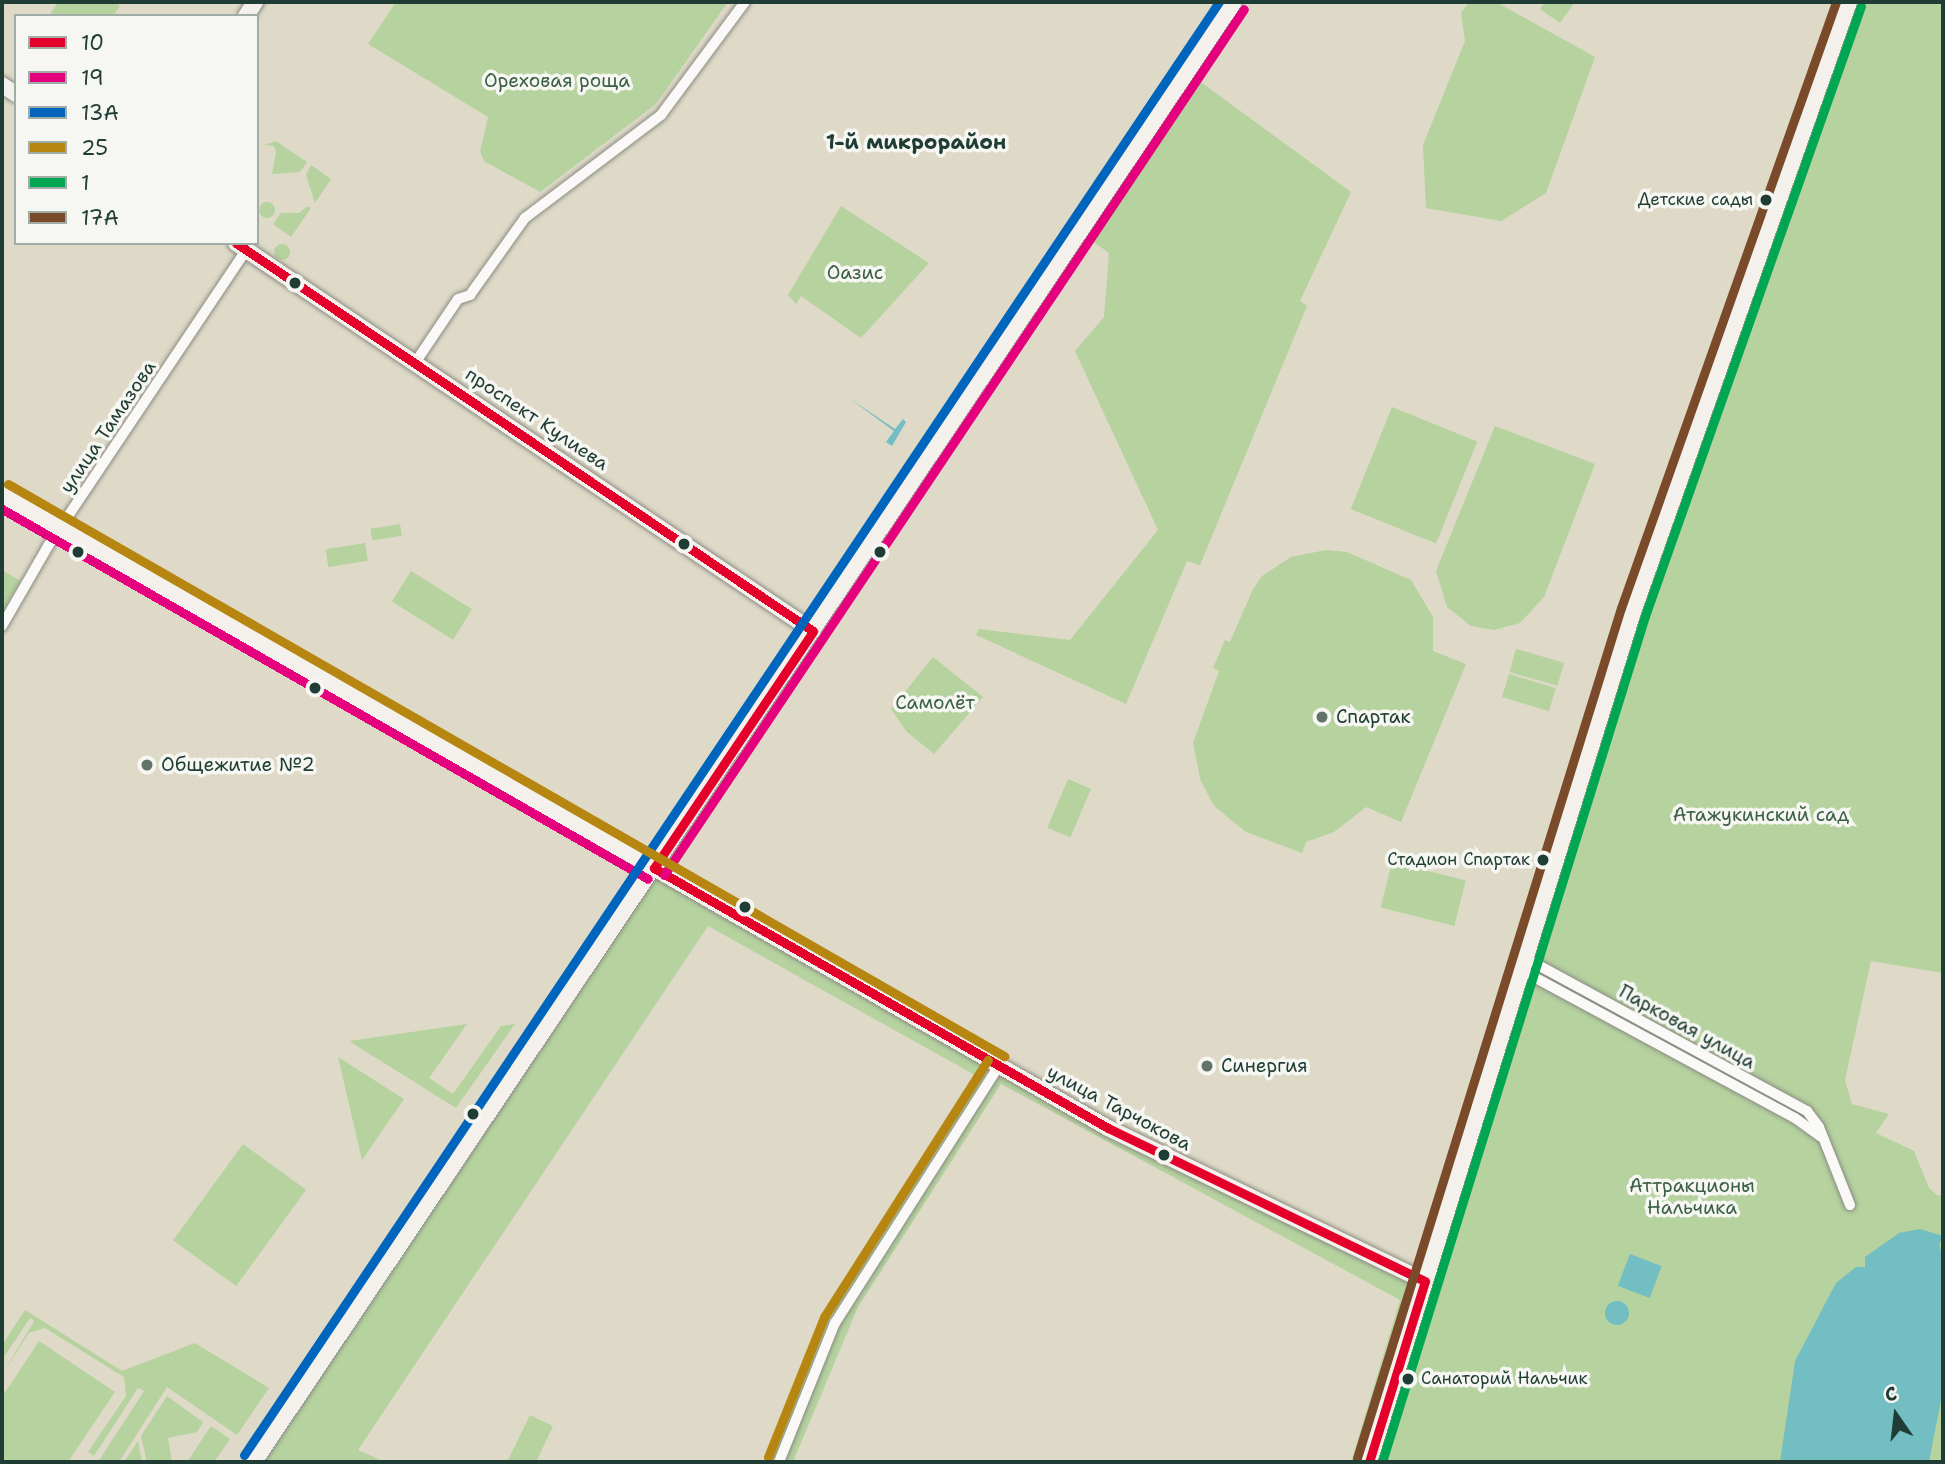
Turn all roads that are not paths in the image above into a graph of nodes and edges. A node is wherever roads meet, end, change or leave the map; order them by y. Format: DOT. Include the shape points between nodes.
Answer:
graph roads {
  1 [pos="745,2"];
  2 [pos="1234,2"];
  3 [pos="1849,2"];
  4 [pos="241,247"];
  5 [pos="415,363"];
  6 [pos="2,495"];
  7 [pos="61,529"];
  8 [pos="2,626"];
  9 [pos="813,631"];
  10 [pos="654,868"];
  11 [pos="1523,964"];
  12 [pos="998,1067"];
  13 [pos="1850,1205"];
  14 [pos="1424,1281"];
  15 [pos="254,1462"];
  16 [pos="779,1462"];
  17 [pos="1369,1462"];
  1 -- 5 [label="street" via="661,114 524,218 470,295 458,299"];
  2 -- 9 [label="street"];
  3 -- 11 [label="street" via="1669,505"];
  4 -- 5 [label="street, проспект Кулиева"];
  4 -- 7 [label="street, улица Тамазова"];
  5 -- 9 [label="street, проспект Кулиева"];
  6 -- 7 [label="street, улица Тарчокова"];
  7 -- 8 [label="street, улица Тамазова"];
  7 -- 10 [label="street, улица Тарчокова"];
  9 -- 10 [label="street"];
  10 -- 12 [label="street, улица Тарчокова"];
  10 -- 15 [label="street"];
  11 -- 13 [label="street, Парковая улица" via="1807,1111"];
  11 -- 14 [label="street"];
  12 -- 14 [label="street, улица Тарчокова" via="1160,1155"];
  12 -- 16 [label="street" via="835,1323"];
  14 -- 17 [label="street"];
}
